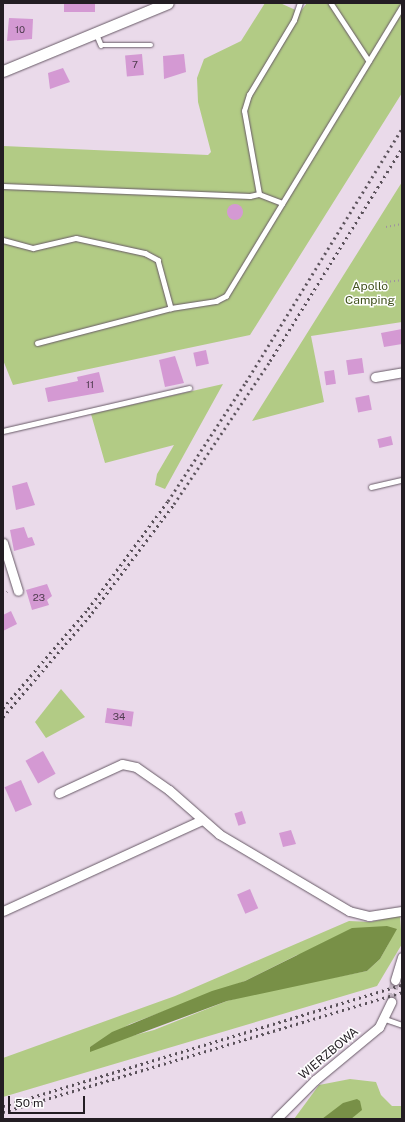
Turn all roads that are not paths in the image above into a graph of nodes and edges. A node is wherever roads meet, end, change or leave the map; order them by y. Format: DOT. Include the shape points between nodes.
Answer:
graph roads {
  1 [pos="168,3"];
  2 [pos="300,3"];
  3 [pos="331,3"];
  4 [pos="402,6"];
  5 [pos="96,33"];
  6 [pos="151,45"];
  7 [pos="369,60"];
  8 [pos="3,71"];
  9 [pos="3,186"];
  10 [pos="259,194"];
  11 [pos="282,203"];
  12 [pos="3,240"];
  13 [pos="171,308"];
  14 [pos="37,343"];
  15 [pos="402,372"];
  16 [pos="375,377"];
  17 [pos="189,388"];
  18 [pos="3,431"];
  19 [pos="402,480"];
  20 [pos="371,487"];
  21 [pos="3,543"];
  22 [pos="18,591"];
  23 [pos="59,793"];
  24 [pos="202,820"];
  25 [pos="3,911"];
  26 [pos="402,911"];
  27 [pos="402,957"];
  28 [pos="395,980"];
  29 [pos="392,1002"];
  30 [pos="385,1019"];
  31 [pos="402,1025"];
  32 [pos="276,1119"];
  1 -- 5 [label="street"];
  2 -- 10 [label="lane" via="294,20 248,95 244,111"];
  3 -- 7 [label="lane"];
  4 -- 7 [label="lane"];
  5 -- 6 [label="lane" via="102,45"];
  5 -- 8 [label="street"];
  7 -- 11 [label="lane"];
  9 -- 10 [label="lane" via="250,196"];
  10 -- 11 [label="lane"];
  11 -- 13 [label="lane" via="226,296"];
  12 -- 13 [label="lane" via="19,247 33,248 76,238 146,253 158,260"];
  13 -- 14 [label="lane"];
  15 -- 16 [label="street"];
  17 -- 18 [label="lane"];
  19 -- 20 [label="lane"];
  21 -- 22 [label="street"];
  23 -- 24 [label="street" via="122,764 136,767 169,790"];
  24 -- 25 [label="street"];
  24 -- 26 [label="street" via="256,859 349,911 369,916"];
  27 -- 28 [label="street"];
  29 -- 30 [label="street, WIERZBOWA"];
  30 -- 31 [label="lane"];
  30 -- 32 [label="street, WIERZBOWA" via="315,1080"];
}
